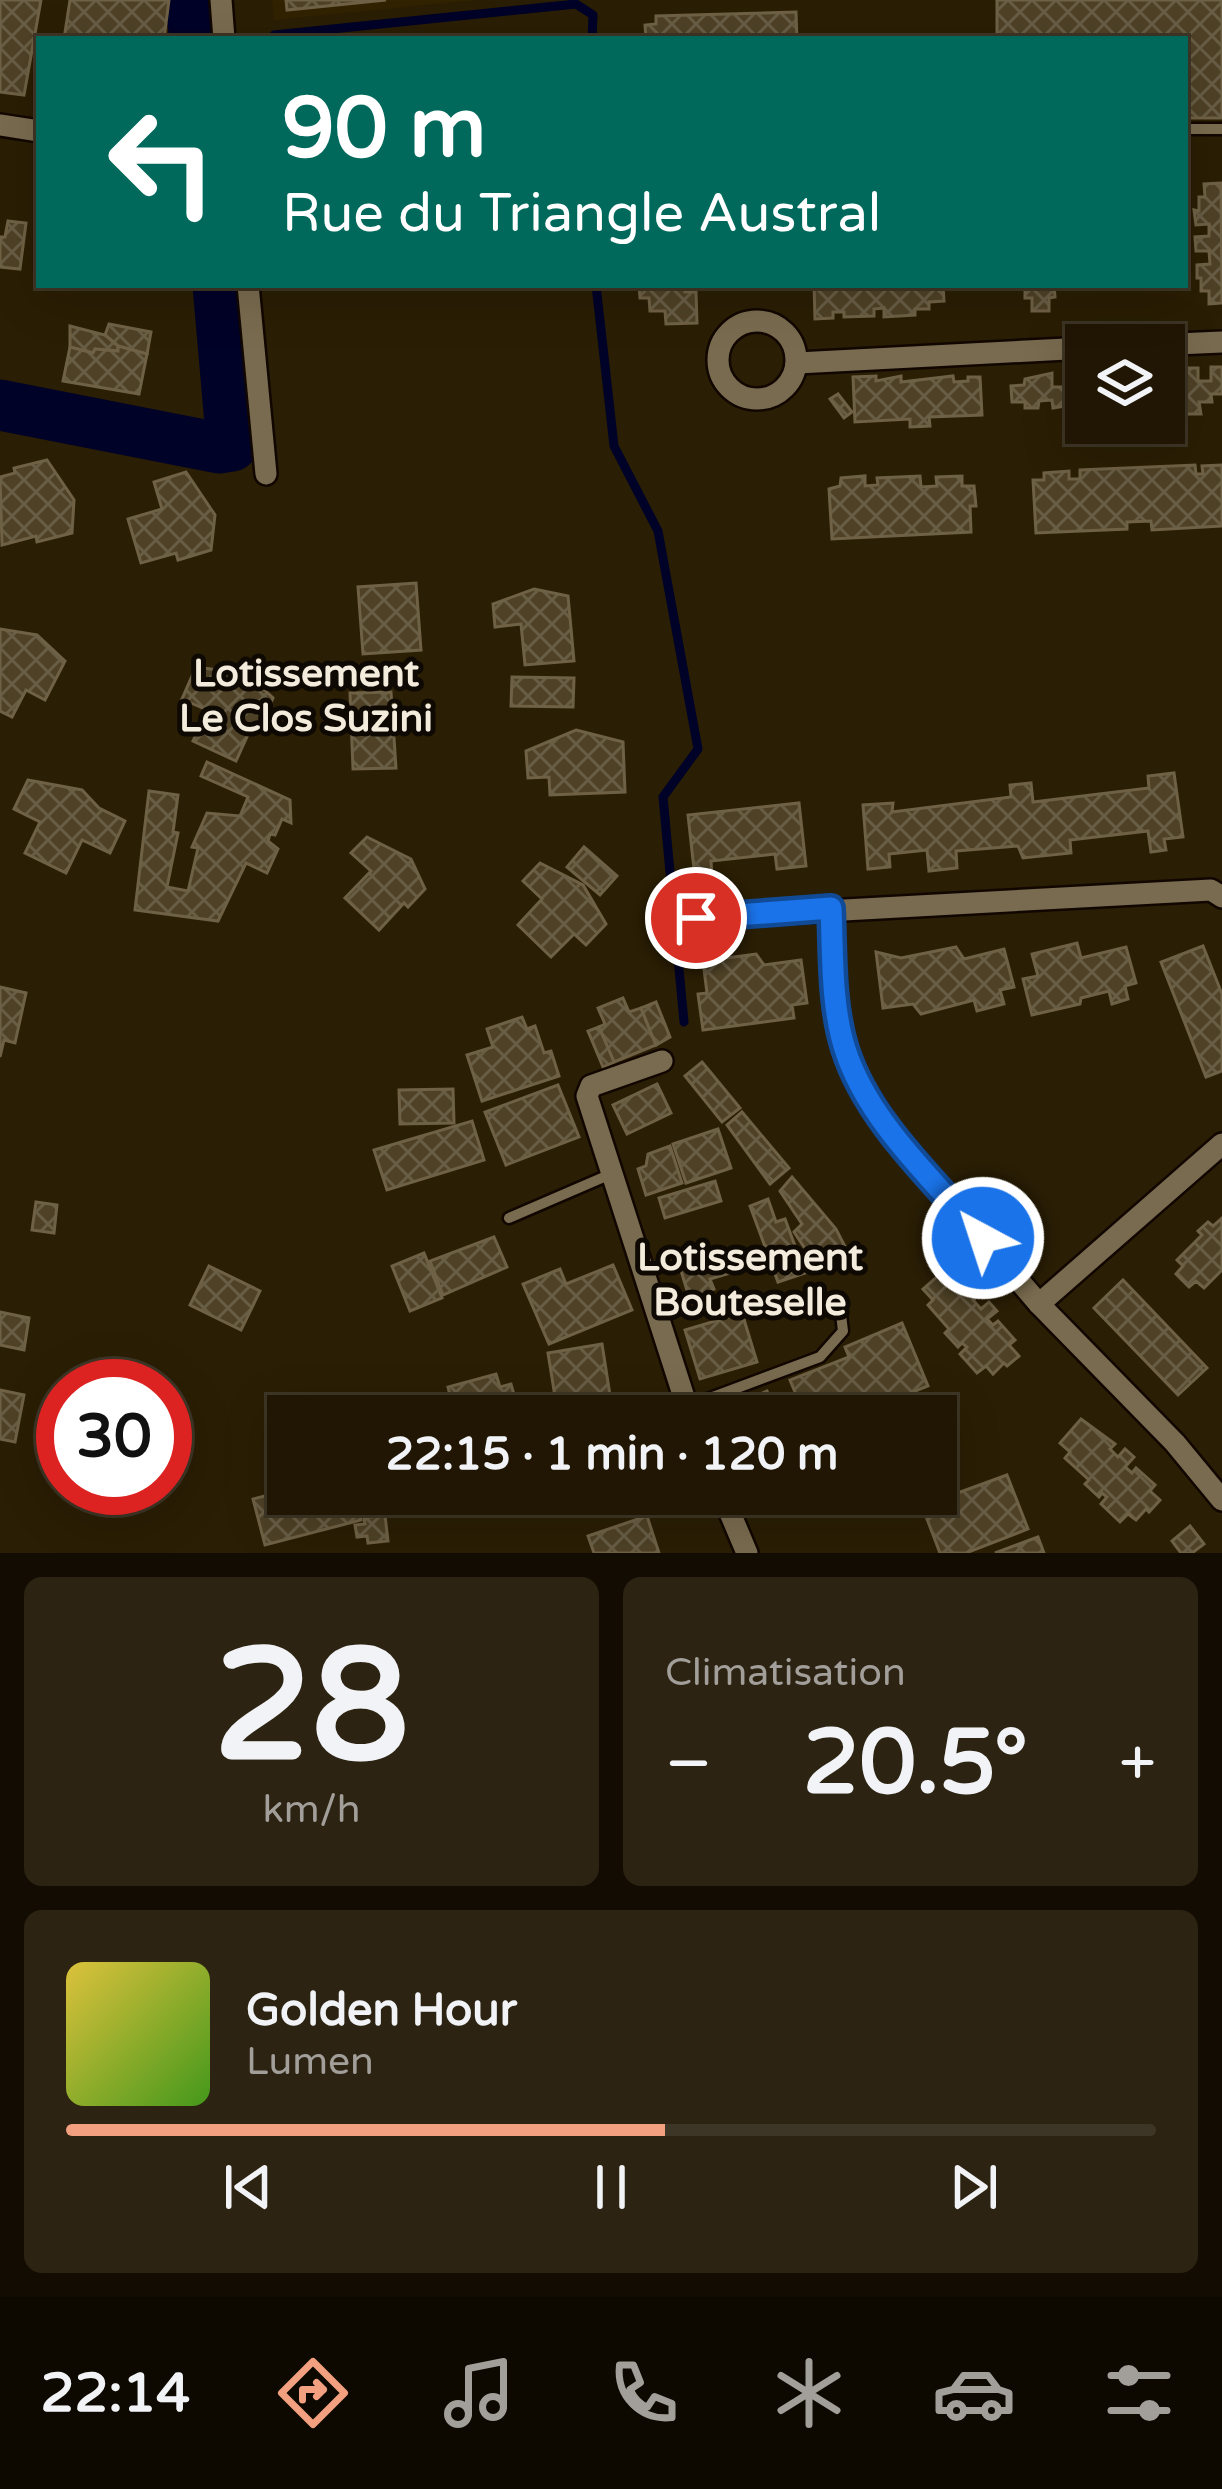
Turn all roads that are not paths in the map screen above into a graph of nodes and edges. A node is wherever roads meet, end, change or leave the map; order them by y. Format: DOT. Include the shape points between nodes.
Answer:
graph roads {
  1 [pos="221,0"];
  2 [pos="224,36"];
  3 [pos="0,125"];
  4 [pos="1188,129"];
  5 [pos="1222,129"];
  6 [pos="36,131"];
  7 [pos="248,288"];
  8 [pos="1222,341"];
  9 [pos="1185,343"];
  10 [pos="1065,349"];
  11 [pos="797,363"];
  12 [pos="266,474"];
  13 [pos="1222,897"];
  14 [pos="831,908"];
  15 [pos="696,918"];
  16 [pos="662,1060"];
  17 [pos="1222,1144"];
  18 [pos="614,1172"];
  19 [pos="509,1218"];
  20 [pos="839,1298"];
  21 [pos="1039,1304"];
  22 [pos="683,1395"];
  23 [pos="728,1395"];
  24 [pos="1214,1473"];
  25 [pos="1222,1500"];
  26 [pos="731,1515"];
  27 [pos="747,1553"];
  1 -- 2 [label="street"];
  3 -- 6 [label="street"];
  4 -- 5 [label="lane"];
  7 -- 12 [label="street"];
  8 -- 9 [label="street"];
  10 -- 11 [label="street"];
  13 -- 14 [label="street" via="1210,890"];
  14 -- 15 [label="street"];
  14 -- 21 [label="street" via="837,1009 862,1086"];
  16 -- 18 [label="street" via="591,1086 587,1096"];
  17 -- 21 [label="street"];
  18 -- 19 [label="lane"];
  18 -- 22 [label="street"];
  20 -- 23 [label="lane" via="843,1331 826,1353"];
  21 -- 24 [label="street"];
  24 -- 25 [label="street"];
  26 -- 27 [label="street"];
}
